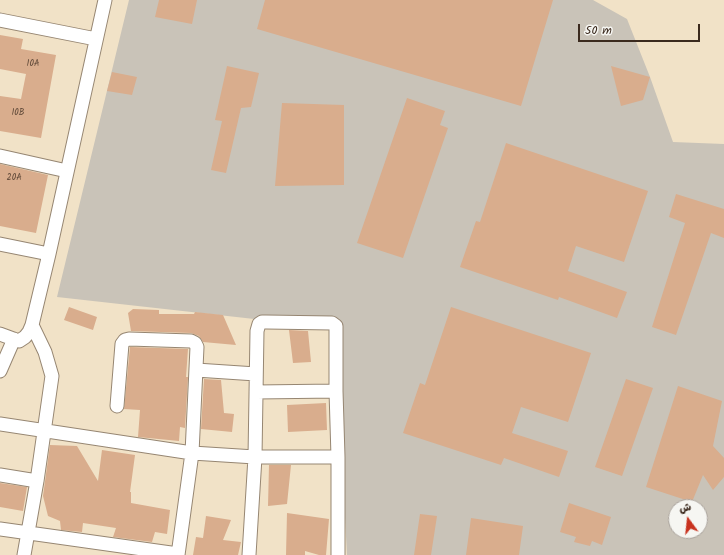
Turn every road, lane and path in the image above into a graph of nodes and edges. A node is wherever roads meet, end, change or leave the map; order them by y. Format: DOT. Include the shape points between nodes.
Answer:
graph roads {
  1 [pos="104,0"];
  2 [pos="0,20"];
  3 [pos="96,39"];
  4 [pos="0,156"];
  5 [pos="67,171"];
  6 [pos="0,244"];
  7 [pos="49,254"];
  8 [pos="32,324"];
  9 [pos="0,334"];
  10 [pos="14,339"];
  11 [pos="196,370"];
  12 [pos="0,371"];
  13 [pos="256,374"];
  14 [pos="336,391"];
  15 [pos="256,392"];
  16 [pos="117,406"];
  17 [pos="0,424"];
  18 [pos="45,431"];
  19 [pos="192,453"];
  20 [pos="255,457"];
  21 [pos="338,457"];
  22 [pos="0,475"];
  23 [pos="37,481"];
  24 [pos="0,529"];
  25 [pos="28,533"];
  26 [pos="24,555"];
  27 [pos="178,555"];
  28 [pos="249,555"];
  29 [pos="338,555"];
  1 -- 3 [label="street"];
  2 -- 3 [label="street"];
  3 -- 5 [label="street"];
  4 -- 5 [label="street"];
  5 -- 7 [label="street"];
  6 -- 7 [label="street"];
  7 -- 8 [label="street"];
  8 -- 10 [label="street" via="25,337 19,342"];
  8 -- 18 [label="street" via="45,352 52,376"];
  9 -- 10 [label="street"];
  10 -- 12 [label="street"];
  11 -- 13 [label="street"];
  11 -- 16 [label="street" via="197,347 194,342 127,340 122,344"];
  11 -- 19 [label="street"];
  13 -- 14 [label="street" via="259,324 332,323 336,328"];
  13 -- 15 [label="street"];
  14 -- 15 [label="street"];
  14 -- 21 [label="street"];
  15 -- 20 [label="street"];
  17 -- 18 [label="street"];
  18 -- 19 [label="street"];
  18 -- 23 [label="street"];
  19 -- 20 [label="street"];
  19 -- 27 [label="street"];
  20 -- 21 [label="street"];
  20 -- 28 [label="street"];
  21 -- 29 [label="street"];
  22 -- 23 [label="street"];
  23 -- 25 [label="street"];
  24 -- 25 [label="street"];
  25 -- 26 [label="street"];
  25 -- 27 [label="street"];
}
